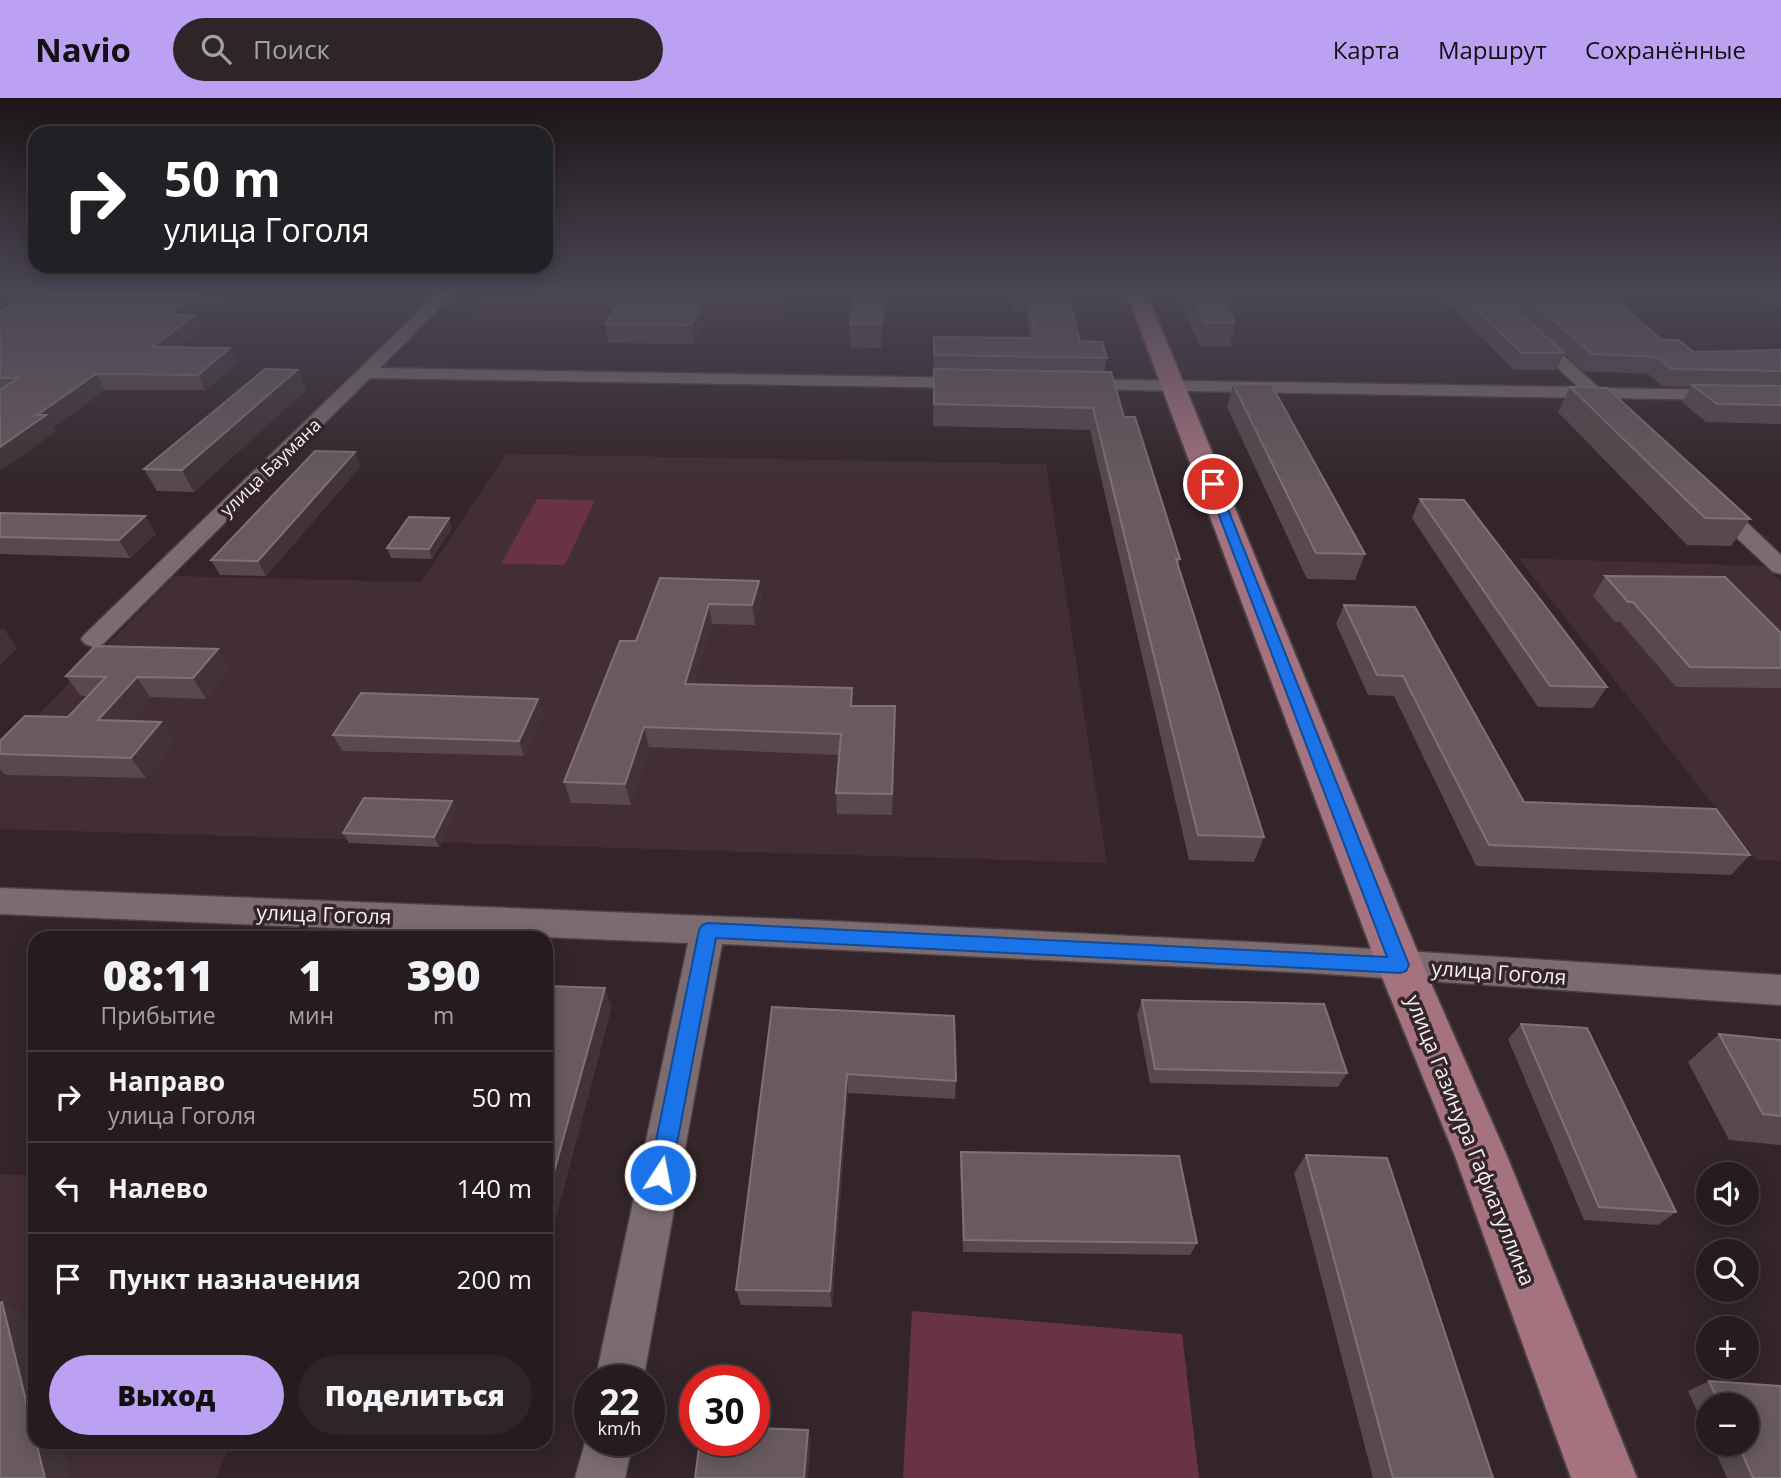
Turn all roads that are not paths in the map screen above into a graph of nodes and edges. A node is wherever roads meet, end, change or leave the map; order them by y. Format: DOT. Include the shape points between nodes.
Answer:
graph roads {
  1 [pos="382,358"];
  2 [pos="1164,358"];
  3 [pos="1557,358"];
  4 [pos="367,373"];
  5 [pos="992,383"];
  6 [pos="1062,384"];
  7 [pos="1175,386"];
  8 [pos="1595,393"];
  9 [pos="1781,396"];
  10 [pos="1615,411"];
  11 [pos="1703,494"];
  12 [pos="1781,567"];
  13 [pos="94,639"];
  14 [pos="0,901"];
  15 [pos="708,930"];
  16 [pos="1400,965"];
  17 [pos="1781,990"];
  18 [pos="623,1365"];
  19 [pos="605,1456"];
  20 [pos="600,1478"];
  21 [pos="1604,1478"];
  1 -- 4 [label="street, улица Баумана"];
  2 -- 7 [label="main road, улица Газинура Гафиатуллина"];
  3 -- 8 [label="street"];
  4 -- 5 [label="street"];
  4 -- 13 [label="street, улица Баумана"];
  6 -- 7 [label="street"];
  7 -- 8 [label="street"];
  7 -- 16 [label="main road, улица Газинура Гафиатуллина"];
  8 -- 9 [label="street"];
  8 -- 10 [label="street"];
  11 -- 12 [label="street"];
  14 -- 15 [label="street, улица Гоголя"];
  15 -- 16 [label="street, улица Гоголя"];
  15 -- 18 [label="street"];
  16 -- 17 [label="street, улица Гоголя"];
  16 -- 21 [label="main road, улица Газинура Гафиатуллина" via="1481,1156"];
  19 -- 20 [label="street"];
}
